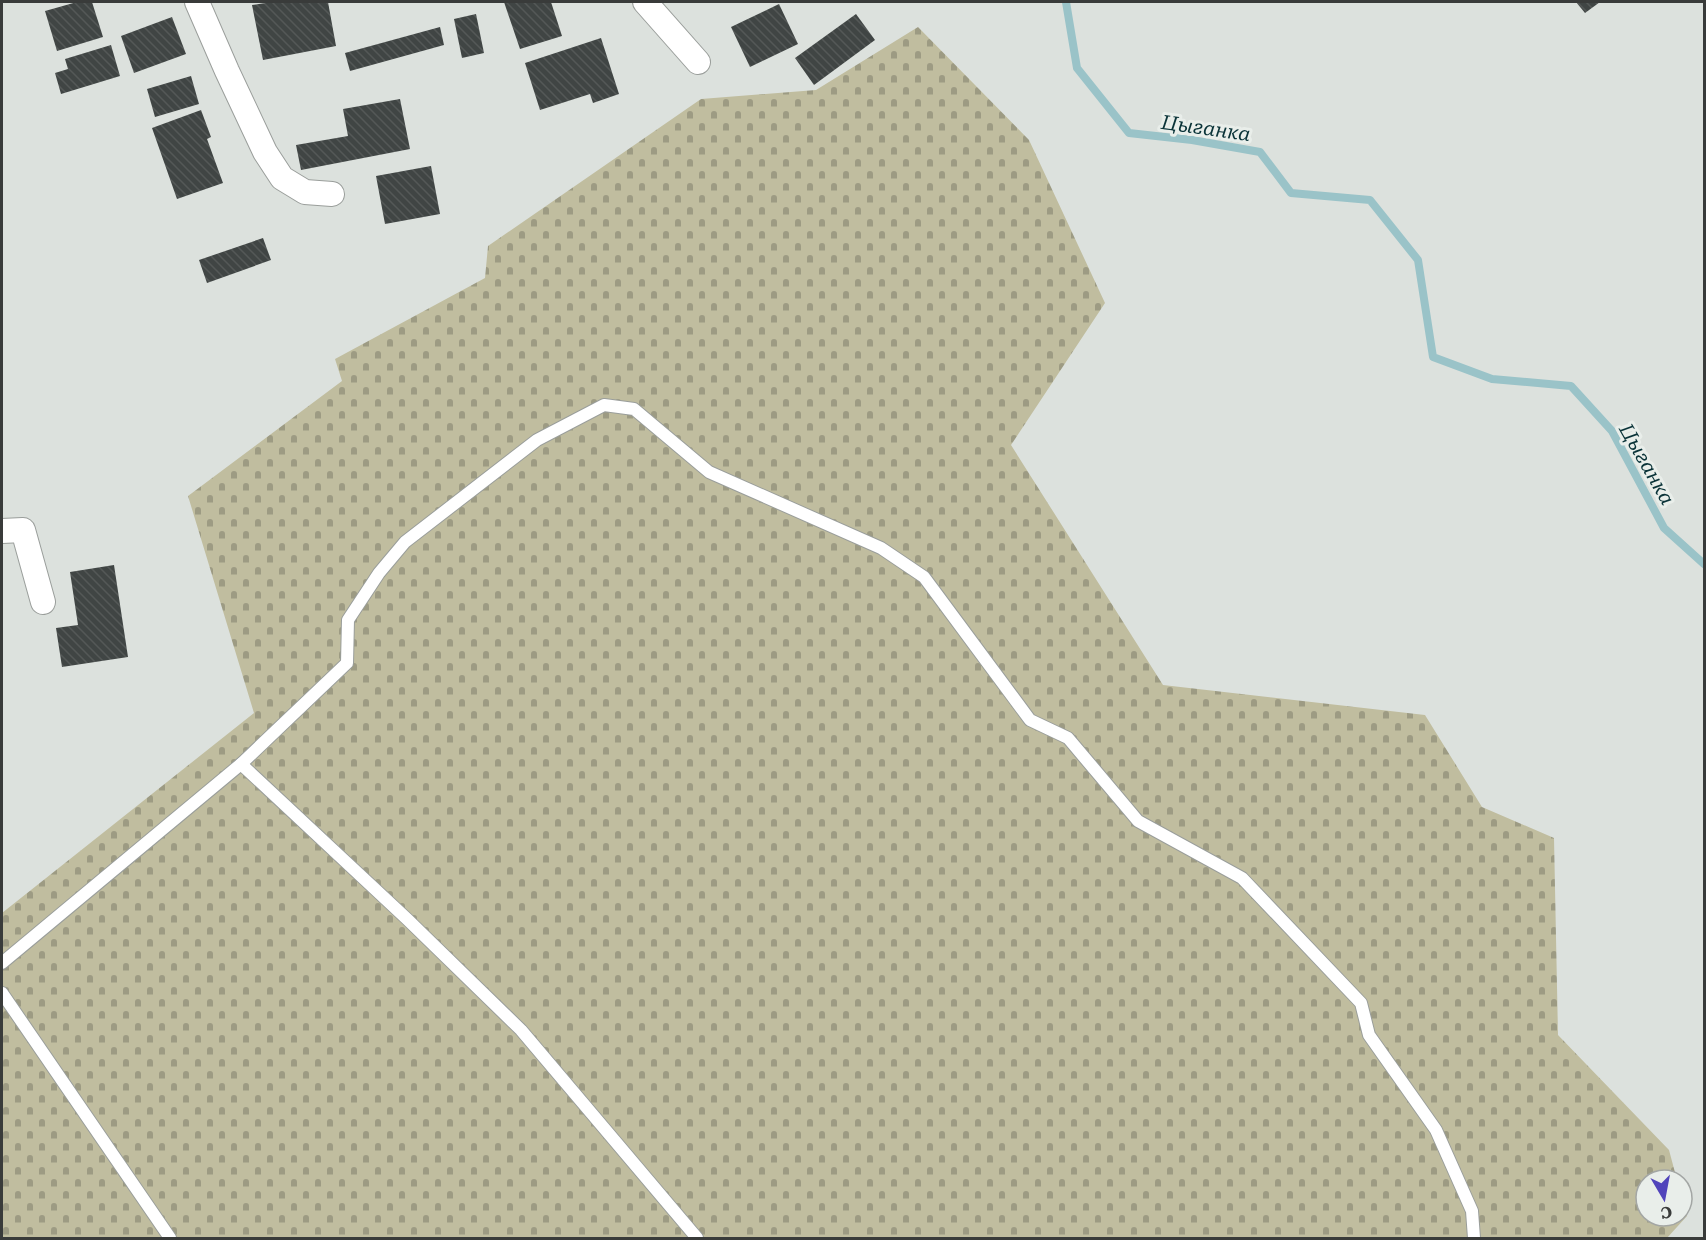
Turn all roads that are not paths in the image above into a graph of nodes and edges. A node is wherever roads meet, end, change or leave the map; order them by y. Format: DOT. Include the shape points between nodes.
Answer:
graph roads {
  1 [pos="197,2"];
  2 [pos="645,2"];
  3 [pos="698,62"];
  4 [pos="332,194"];
  5 [pos="2,531"];
  6 [pos="43,602"];
  7 [pos="242,764"];
  8 [pos="2,963"];
  9 [pos="2,993"];
  10 [pos="170,1239"];
  11 [pos="697,1239"];
  12 [pos="1474,1239"];
  1 -- 4 [label="street" via="265,152 282,178 305,192"];
  2 -- 3 [label="street"];
  5 -- 6 [label="street" via="23,530"];
  7 -- 8 [label="lane"];
  7 -- 11 [label="lane" via="521,1030"];
  7 -- 12 [label="lane" via="347,663 348,620 405,542 537,440 604,405 634,409 709,472 881,548 924,577 1030,720 1068,738 1138,821 1242,878 1361,1003 1369,1035 1436,1130 1472,1210"];
  9 -- 10 [label="lane"];
}
